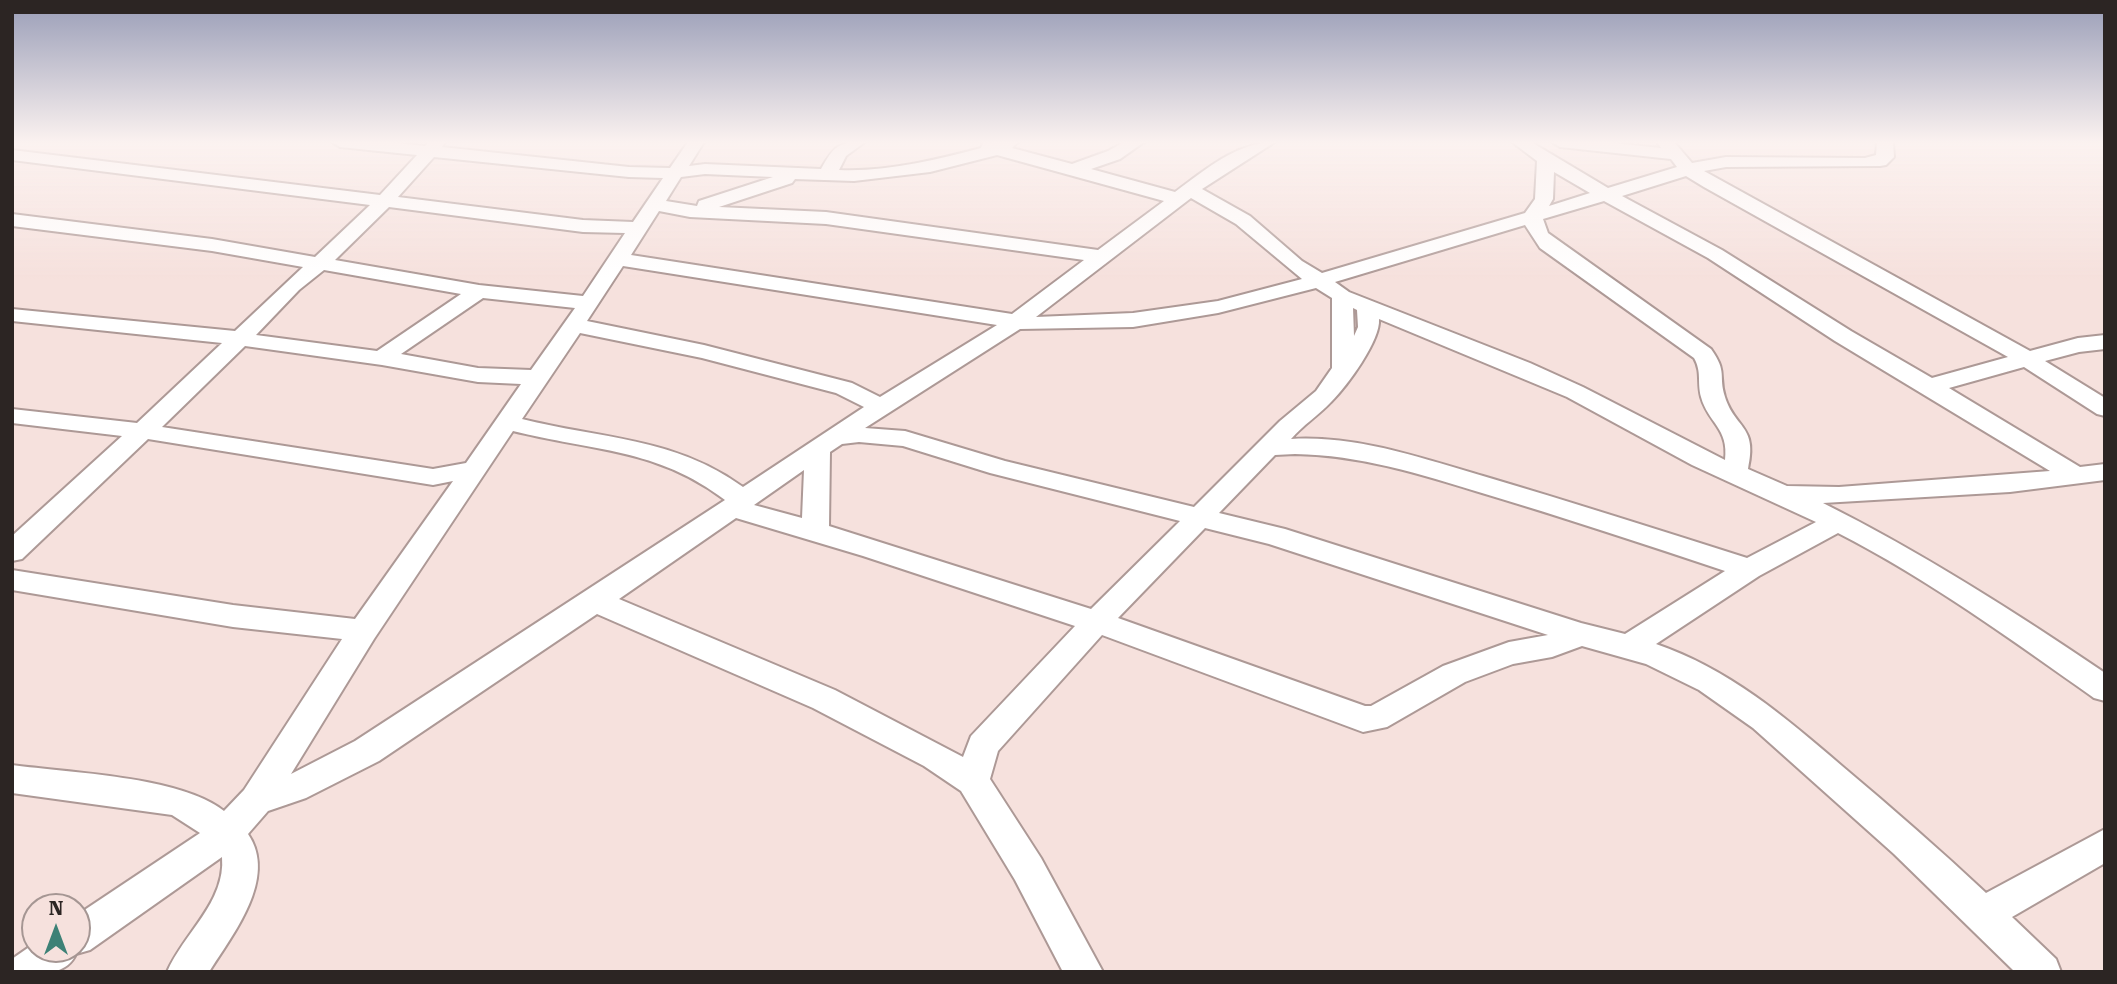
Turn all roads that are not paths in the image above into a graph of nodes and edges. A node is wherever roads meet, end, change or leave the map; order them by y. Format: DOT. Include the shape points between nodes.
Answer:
graph roads {
  1 [pos="262,188"];
  2 [pos="396,188"];
  3 [pos="665,188"];
  4 [pos="761,188"];
  5 [pos="1153,188"];
  6 [pos="1194,188"];
  7 [pos="1545,188"];
  8 [pos="1594,188"];
  9 [pos="1616,188"];
  10 [pos="1734,188"];
  11 [pos="1605,194"];
  12 [pos="1185,195"];
  13 [pos="385,201"];
  14 [pos="690,211"];
  15 [pos="1532,215"];
  16 [pos="645,217"];
  17 [pos="12,220"];
  18 [pos="1104,257"];
  19 [pos="617,259"];
  20 [pos="319,264"];
  21 [pos="1316,281"];
  22 [pos="480,290"];
  23 [pos="1342,296"];
  24 [pos="581,314"];
  25 [pos="12,315"];
  26 [pos="1368,317"];
  27 [pos="1016,322"];
  28 [pos="239,338"];
  29 [pos="2105,342"];
  30 [pos="274,345"];
  31 [pos="222,355"];
  32 [pos="381,358"];
  33 [pos="2029,359"];
  34 [pos="1344,370"];
  35 [pos="525,382"];
  36 [pos="916,384"];
  37 [pos="1929,386"];
  38 [pos="844,388"];
  39 [pos="2105,409"];
  40 [pos="871,413"];
  41 [pos="12,416"];
  42 [pos="506,422"];
  43 [pos="142,431"];
  44 [pos="905,439"];
  45 [pos="826,443"];
  46 [pos="1268,448"];
  47 [pos="474,469"];
  48 [pos="2105,472"];
  49 [pos="1734,473"];
  50 [pos="433,477"];
  51 [pos="2078,477"];
  52 [pos="1776,491"];
  53 [pos="458,492"];
  54 [pos="737,504"];
  55 [pos="1201,517"];
  56 [pos="1838,522"];
  57 [pos="815,529"];
  58 [pos="12,552"];
  59 [pos="1749,569"];
  60 [pos="12,580"];
  61 [pos="595,601"];
  62 [pos="1097,622"];
  63 [pos="363,631"];
  64 [pos="1580,634"];
  65 [pos="1632,645"];
  66 [pos="2105,689"];
  67 [pos="984,745"];
  68 [pos="936,756"];
  69 [pos="12,779"];
  70 [pos="973,780"];
  71 [pos="256,800"];
  72 [pos="225,835"];
  73 [pos="2105,844"];
  74 [pos="1984,915"];
  75 [pos="91,927"];
  76 [pos="186,972"];
  77 [pos="1084,972"];
  78 [pos="2042,972"];
  1 -- 13 [label="street"];
  2 -- 13 [label="street"];
  3 -- 16 [label="street"];
  4 -- 14 [label="street"];
  5 -- 12 [label="street"];
  6 -- 12 [label="street"];
  7 -- 15 [label="street" via="1544,199"];
  8 -- 11 [label="street"];
  9 -- 11 [label="street"];
  10 -- 33 [label="street"];
  11 -- 15 [label="street"];
  11 -- 37 [label="street" via="1715,254"];
  12 -- 18 [label="street"];
  12 -- 21 [label="street" via="1243,220"];
  13 -- 16 [label="street" via="583,226"];
  13 -- 20 [label="street"];
  14 -- 16 [label="street"];
  14 -- 18 [label="street" via="789,214"];
  15 -- 21 [label="street"];
  15 -- 49 [label="street" via="1544,243 1703,354 1712,370 1713,397 1738,439"];
  16 -- 19 [label="street"];
  17 -- 20 [label="street" via="212,245"];
  18 -- 27 [label="street"];
  19 -- 24 [label="street"];
  19 -- 27 [label="street"];
  20 -- 22 [label="street"];
  20 -- 28 [label="street"];
  21 -- 23 [label="street"];
  21 -- 27 [label="street" via="1219,307 1133,320"];
  22 -- 24 [label="street"];
  22 -- 32 [label="street"];
  23 -- 26 [label="street"];
  23 -- 34 [label="street"];
  24 -- 35 [label="street"];
  24 -- 38 [label="street"];
  25 -- 28 [label="street"];
  26 -- 34 [label="street" via="1362,344"];
  26 -- 49 [label="street" via="1398,320 1522,368"];
  27 -- 36 [label="street"];
  28 -- 30 [label="street"];
  28 -- 31 [label="street"];
  29 -- 33 [label="street"];
  30 -- 31 [label="street"];
  30 -- 32 [label="street"];
  31 -- 43 [label="street"];
  32 -- 35 [label="street"];
  33 -- 37 [label="street"];
  33 -- 39 [label="street"];
  34 -- 46 [label="street" via="1324,396"];
  35 -- 42 [label="street"];
  36 -- 38 [label="street"];
  36 -- 40 [label="street"];
  37 -- 51 [label="street"];
  38 -- 40 [label="street"];
  40 -- 44 [label="street"];
  40 -- 45 [label="street"];
  41 -- 43 [label="street"];
  42 -- 47 [label="street"];
  42 -- 54 [label="street" via="659,452 719,479"];
  43 -- 50 [label="street"];
  43 -- 58 [label="street"];
  44 -- 45 [label="street" via="859,435"];
  44 -- 55 [label="street"];
  45 -- 54 [label="street"];
  45 -- 57 [label="street"];
  46 -- 55 [label="street"];
  46 -- 59 [label="street" via="1306,443 1372,455 1566,509"];
  47 -- 50 [label="street"];
  47 -- 53 [label="street"];
  48 -- 51 [label="street"];
  49 -- 52 [label="street"];
  50 -- 53 [label="street"];
  51 -- 52 [label="street" via="1839,496"];
  52 -- 56 [label="street"];
  53 -- 63 [label="street"];
  54 -- 57 [label="street"];
  54 -- 61 [label="street"];
  55 -- 62 [label="street"];
  55 -- 64 [label="street" via="1338,555"];
  56 -- 59 [label="street"];
  56 -- 66 [label="street" via="1957,590"];
  57 -- 62 [label="street"];
  59 -- 65 [label="street"];
  60 -- 63 [label="street" via="220,614"];
  61 -- 68 [label="street" via="824,699"];
  61 -- 71 [label="street" via="367,751 294,788"];
  62 -- 64 [label="street" via="1273,682 1363,719 1376,718 1454,674"];
  62 -- 67 [label="street"];
  63 -- 71 [label="street"];
  64 -- 65 [label="street"];
  65 -- 74 [label="street" via="1728,691 1765,719"];
  67 -- 68 [label="street"];
  67 -- 70 [label="street"];
  68 -- 70 [label="street"];
  69 -- 72 [label="street" via="174,801 196,808"];
  70 -- 77 [label="street"];
  71 -- 72 [label="street"];
  72 -- 75 [label="street"];
  72 -- 76 [label="street" via="241,857 235,892"];
  73 -- 74 [label="street"];
  74 -- 78 [label="street"];
}
